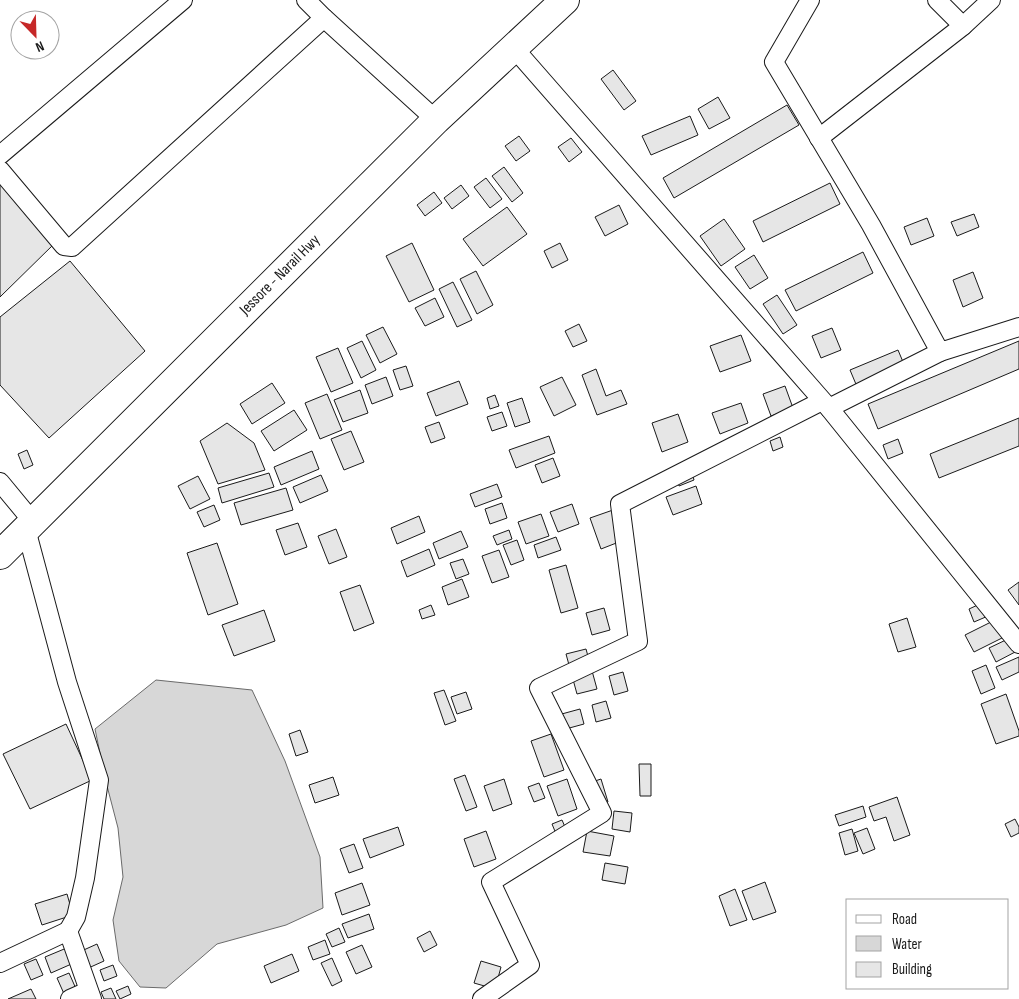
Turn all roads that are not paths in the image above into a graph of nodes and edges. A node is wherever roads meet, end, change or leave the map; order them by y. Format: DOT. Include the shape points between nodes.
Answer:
graph roads {
  1 [pos="184,0"];
  2 [pos="306,0"];
  3 [pos="565,0"];
  4 [pos="810,0"];
  5 [pos="937,0"];
  6 [pos="991,0"];
  7 [pos="324,18"];
  8 [pos="963,26"];
  9 [pos="513,47"];
  10 [pos="436,120"];
  11 [pos="819,138"];
  12 [pos="0,156"];
  13 [pos="0,170"];
  14 [pos="1019,327"];
  15 [pos="940,352"];
  16 [pos="823,405"];
  17 [pos="0,482"];
  18 [pos="30,526"];
  19 [pos="0,556"];
  20 [pos="1019,644"];
  21 [pos="68,931"];
  22 [pos="0,963"];
  23 [pos="90,995"];
  24 [pos="70,999"];
  25 [pos="482,999"];
  1 -- 12 [label="street"];
  2 -- 7 [label="street"];
  3 -- 9 [label="highway, Jessore - Narail Hwy"];
  4 -- 11 [label="street" via="774,62"];
  5 -- 8 [label="street"];
  6 -- 8 [label="street"];
  7 -- 10 [label="street"];
  7 -- 13 [label="street" via="72,247 64,246"];
  8 -- 11 [label="street"];
  9 -- 10 [label="highway, Jessore - Narail Hwy"];
  9 -- 16 [label="street"];
  10 -- 18 [label="highway, Jessore - Narail Hwy"];
  11 -- 15 [label="street"];
  14 -- 15 [label="street"];
  15 -- 16 [label="street"];
  16 -- 20 [label="street"];
  16 -- 25 [label="street" via="620,504 638,641 539,688 602,812 491,882 530,965"];
  17 -- 18 [label="street"];
  18 -- 19 [label="highway, Jessore - Narail Hwy"];
  18 -- 21 [label="street" via="67,682 98,780 85,878 76,917"];
  21 -- 22 [label="street"];
  21 -- 23 [label="street"];
  23 -- 24 [label="street"];
}
